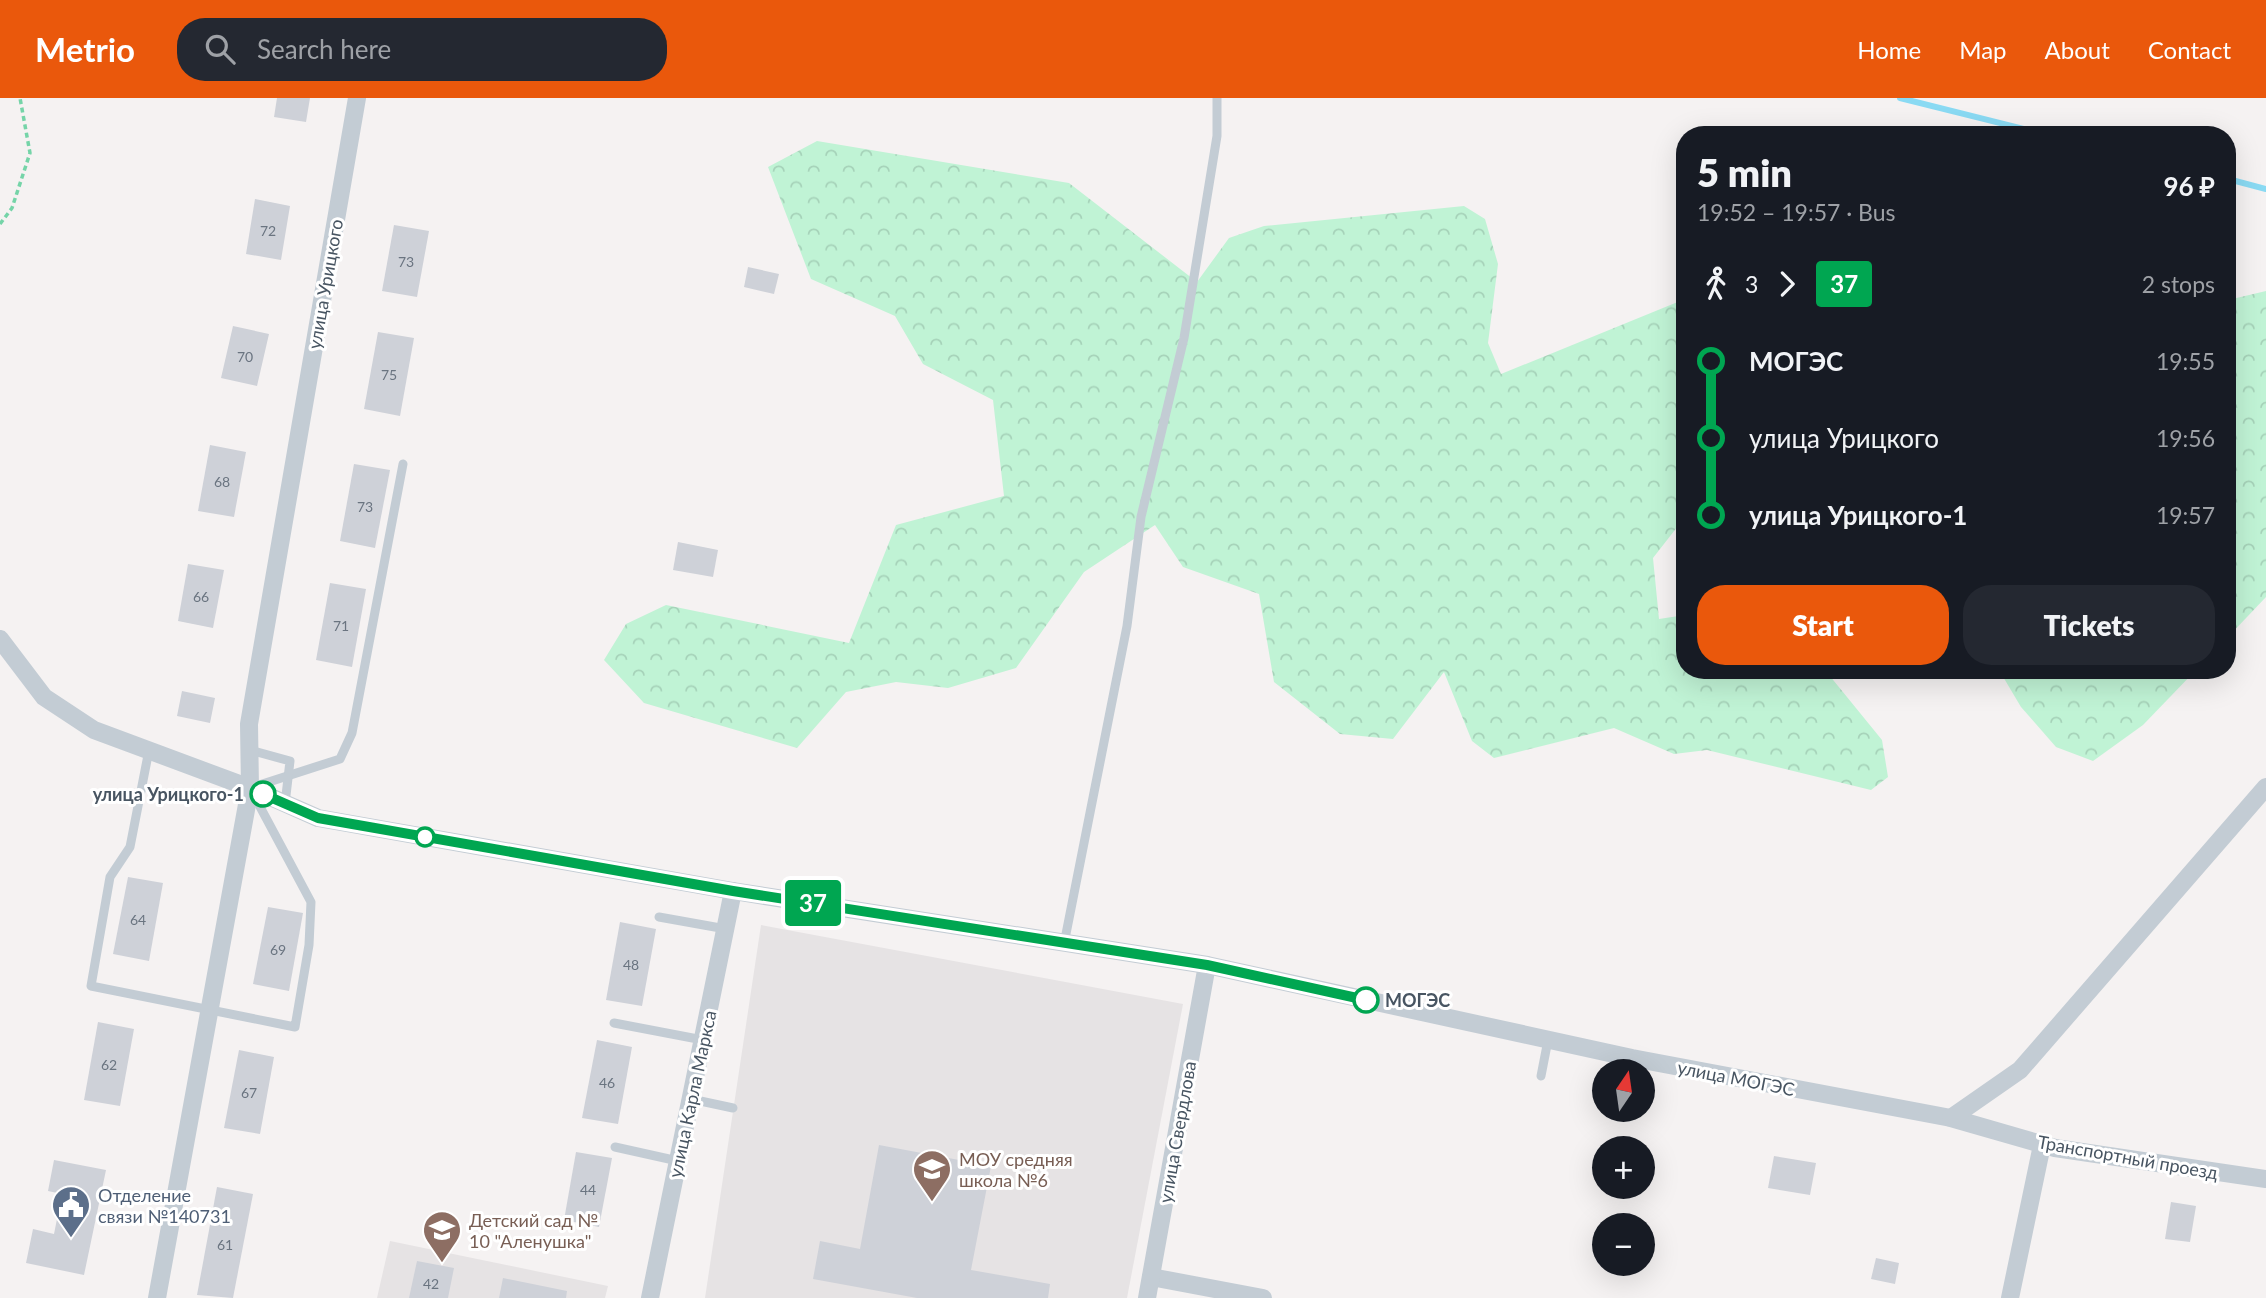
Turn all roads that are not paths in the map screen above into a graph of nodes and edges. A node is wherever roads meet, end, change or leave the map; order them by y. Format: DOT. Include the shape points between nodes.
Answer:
graph roads {
  1 [pos="357,98"];
  2 [pos="1217,98"];
  3 [pos="403,464"];
  4 [pos="0,639"];
  5 [pos="149,750"];
  6 [pos="250,750"];
  7 [pos="288,777"];
  8 [pos="2266,787"];
  9 [pos="250,788"];
  10 [pos="285,803"];
  11 [pos="733,891"];
  12 [pos="659,917"];
  13 [pos="726,929"];
  14 [pos="1064,944"];
  15 [pos="1207,965"];
  16 [pos="209,1011"];
  17 [pos="614,1023"];
  18 [pos="1548,1040"];
  19 [pos="703,1041"];
  20 [pos="1541,1076"];
  21 [pos="691,1099"];
  22 [pos="733,1108"];
  23 [pos="1951,1118"];
  24 [pos="2042,1145"];
  25 [pos="615,1147"];
  26 [pos="678,1161"];
  27 [pos="2266,1179"];
  28 [pos="1151,1277"];
  29 [pos="157,1298"];
  30 [pos="650,1298"];
  31 [pos="1147,1298"];
  32 [pos="1263,1298"];
  33 [pos="2010,1298"];
  1 -- 6 [label="street, улица Урицкого" via="249,724"];
  2 -- 14 [label="lane" via="1217,136 1184,338 1141,517 1127,626"];
  3 -- 7 [label="lane" via="352,733 340,758"];
  4 -- 5 [label="street, улица МОГЭС" via="44,697 94,730"];
  5 -- 9 [label="street, улица МОГЭС"];
  5 -- 16 [label="lane" via="130,846 110,877 91,986"];
  6 -- 7 [label="lane" via="290,761"];
  6 -- 9 [label="street, улица Урицкого"];
  7 -- 9 [label="lane"];
  7 -- 10 [label="lane"];
  8 -- 23 [label="street" via="2020,1070"];
  9 -- 10 [label="street, улица МОГЭС"];
  9 -- 16 [label="street, улица Урицкого"];
  9 -- 16 [label="lane" via="311,902 295,1027"];
  10 -- 11 [label="street, улица МОГЭС" via="318,818"];
  11 -- 13 [label="street, улица Карла Маркса"];
  11 -- 14 [label="street, улица МОГЭС"];
  12 -- 13 [label="lane"];
  13 -- 19 [label="street, улица Карла Маркса"];
  14 -- 15 [label="street, улица МОГЭС"];
  15 -- 18 [label="street, улица МОГЭС"];
  15 -- 28 [label="street, улица Свердлова"];
  16 -- 29 [label="street, улица Урицкого"];
  17 -- 19 [label="lane"];
  18 -- 20 [label="lane"];
  18 -- 23 [label="street, улица МОГЭС"];
  19 -- 21 [label="street, улица Карла Маркса"];
  21 -- 22 [label="lane"];
  21 -- 26 [label="street, улица Карла Маркса"];
  23 -- 24 [label="street, Транспортный проезд"];
  24 -- 27 [label="street, Транспортный проезд"];
  24 -- 33 [label="street"];
  25 -- 26 [label="lane"];
  26 -- 30 [label="street, улица Карла Маркса"];
  28 -- 31 [label="street, улица Свердлова"];
  28 -- 32 [label="street"];
}
